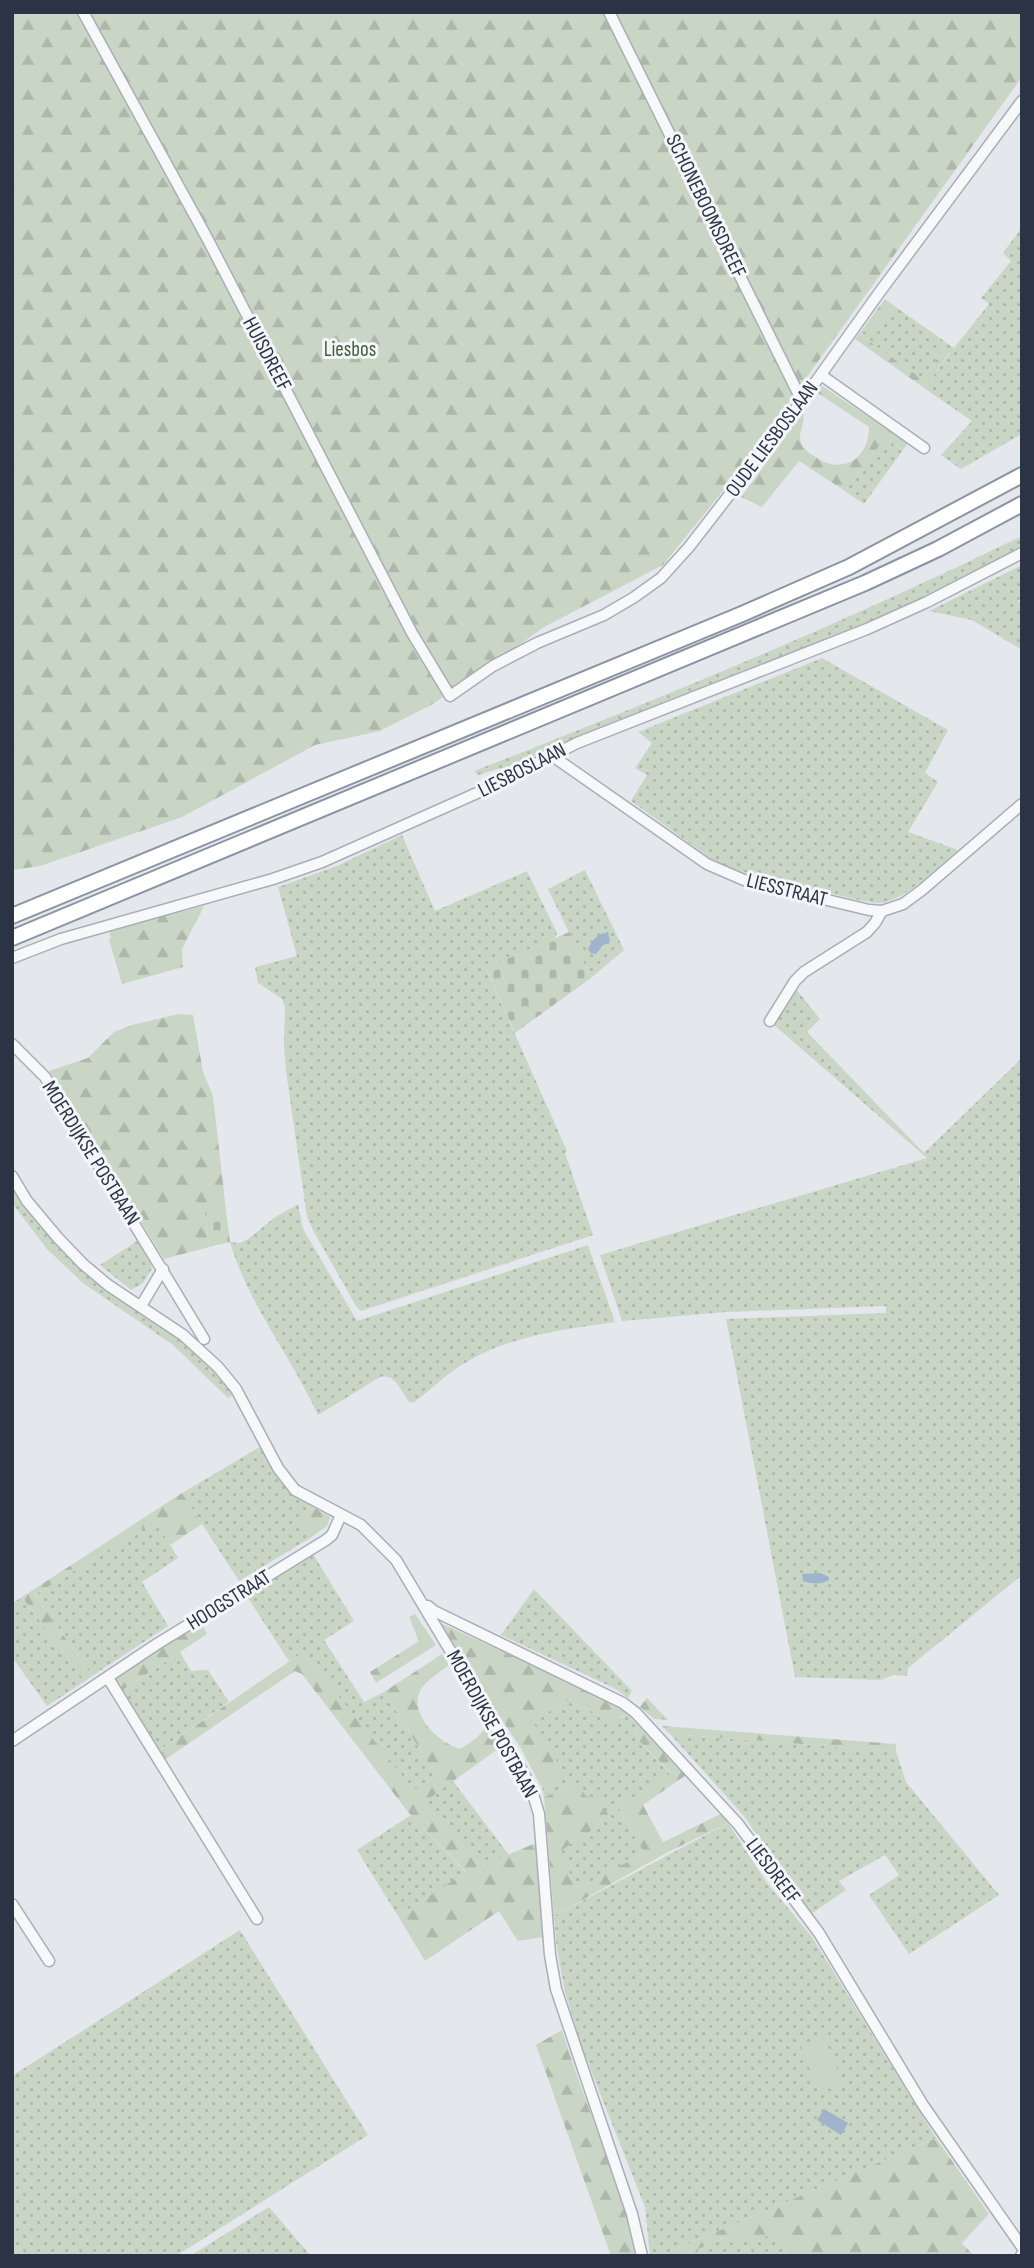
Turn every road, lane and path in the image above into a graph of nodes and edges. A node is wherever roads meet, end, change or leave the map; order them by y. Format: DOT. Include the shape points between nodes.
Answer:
graph roads {
  1 [pos="83,12"];
  2 [pos="609,12"];
  3 [pos="1022,101"];
  4 [pos="821,375"];
  5 [pos="802,401"];
  6 [pos="924,448"];
  7 [pos="1022,475"];
  8 [pos="1022,504"];
  9 [pos="1022,553"];
  10 [pos="450,696"];
  11 [pos="551,755"];
  12 [pos="1022,804"];
  13 [pos="882,911"];
  14 [pos="12,916"];
  15 [pos="12,938"];
  16 [pos="12,958"];
  17 [pos="770,1021"];
  18 [pos="12,1044"];
  19 [pos="12,1176"];
  20 [pos="163,1269"];
  21 [pos="141,1306"];
  22 [pos="204,1339"];
  23 [pos="341,1514"];
  24 [pos="422,1602"];
  25 [pos="108,1678"];
  26 [pos="12,1741"];
  27 [pos="12,1904"];
  28 [pos="257,1919"];
  29 [pos="49,1961"];
  30 [pos="1022,2247"];
  31 [pos="642,2256"];
  1 -- 10 [label="street, HUISDREEF" via="207,238 412,633"];
  2 -- 5 [label="street, SCHONEBOOMSDREEF"];
  3 -- 4 [label="street, OUDE LIESBOSLAAN"];
  4 -- 5 [label="street, OUDE LIESBOSLAAN"];
  4 -- 6 [label="street"];
  5 -- 10 [label="street, OUDE LIESBOSLAAN" via="661,578 604,615 493,666"];
  7 -- 14 [label="highway" via="849,567 742,614"];
  8 -- 15 [label="highway" via="853,589"];
  9 -- 11 [label="street, LIESBOSLAAN" via="856,634"];
  11 -- 13 [label="street, LIESSTRAAT" via="707,864 744,880"];
  11 -- 16 [label="street, LIESBOSLAAN" via="322,862 61,939"];
  12 -- 13 [label="street" via="922,890 903,904"];
  13 -- 17 [label="street" via="867,932 804,972"];
  18 -- 20 [label="street, MOERDIJKSE POSTBAAN" via="45,1077"];
  19 -- 21 [label="street, MOERDIJKSE POSTBAAN" via="27,1201 83,1264"];
  20 -- 21 [label="street"];
  20 -- 22 [label="street, MOERDIJKSE POSTBAAN"];
  21 -- 23 [label="street, MOERDIJKSE POSTBAAN" via="218,1367 236,1389 278,1468 295,1490"];
  23 -- 24 [label="street, MOERDIJKSE POSTBAAN" via="384,1546"];
  23 -- 25 [label="street, HOOGSTRAAT" via="326,1541"];
  24 -- 30 [label="street, LIESDREEF" via="636,1713 738,1824 819,1933 923,2105"];
  24 -- 31 [label="street, MOERDIJKSE POSTBAAN" via="533,1794 539,1814 556,1989"];
  25 -- 26 [label="street, HOOGSTRAAT"];
  25 -- 28 [label="street"];
  27 -- 29 [label="street"];
}
